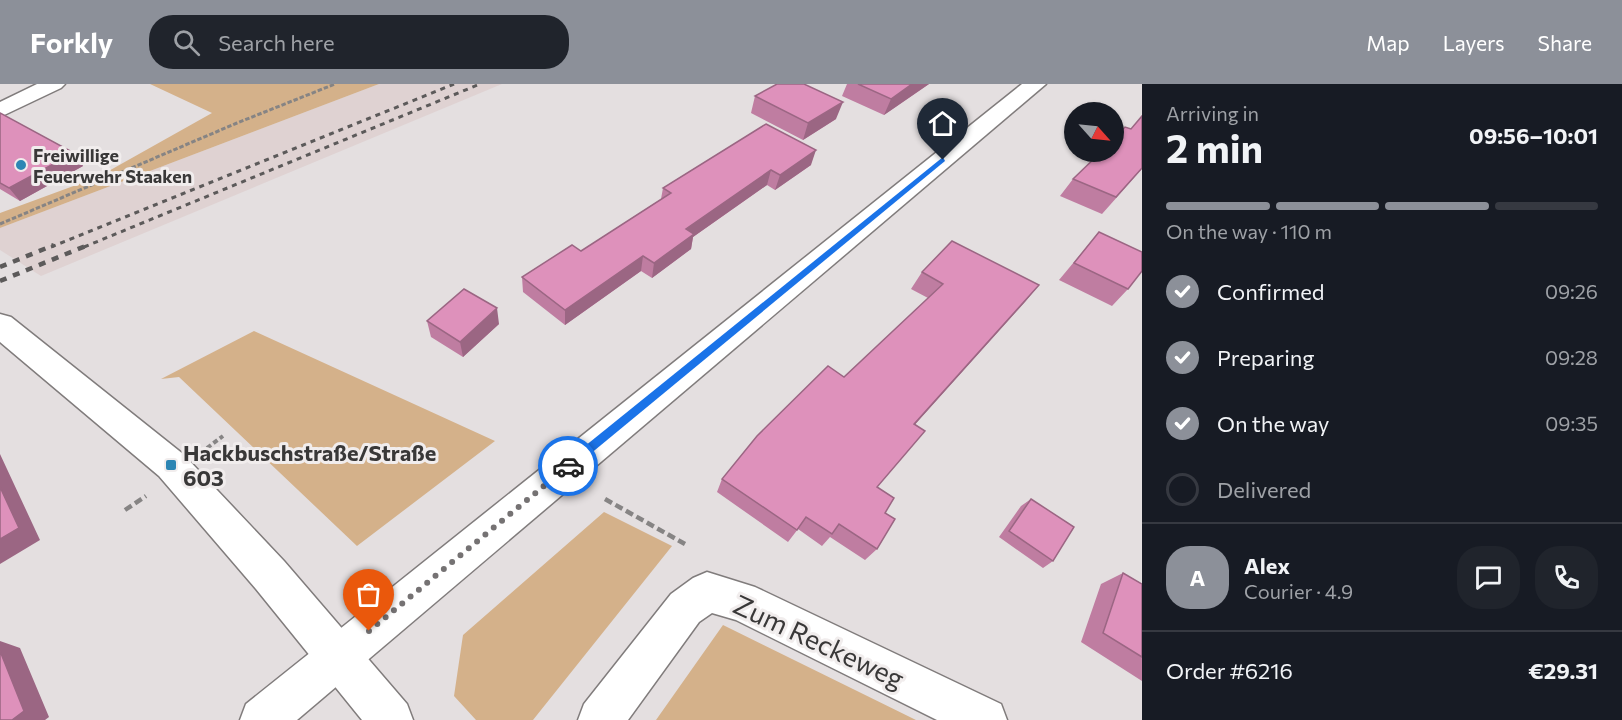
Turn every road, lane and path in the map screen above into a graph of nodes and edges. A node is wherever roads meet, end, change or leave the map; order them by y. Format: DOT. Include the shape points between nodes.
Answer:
graph roads {
  1 [pos="54,84"];
  2 [pos="334,84"];
  3 [pos="1035,84"];
  4 [pos="0,110"];
  5 [pos="0,224"];
  6 [pos="0,325"];
  7 [pos="223,436"];
  8 [pos="201,453"];
  9 [pos="605,499"];
  10 [pos="685,544"];
  11 [pos="338,657"];
  12 [pos="262,720"];
  13 [pos="391,720"];
  14 [pos="600,720"];
  15 [pos="985,720"];
  1 -- 4 [label="street"];
  2 -- 5 [label="path"];
  3 -- 11 [label="street"];
  6 -- 11 [label="street" via="171,465"];
  7 -- 8 [label="path"];
  9 -- 10 [label="path"];
  11 -- 12 [label="street"];
  11 -- 13 [label="street"];
  14 -- 15 [label="street, Zum Reckeweg" via="685,608 707,592 741,601"];
}
